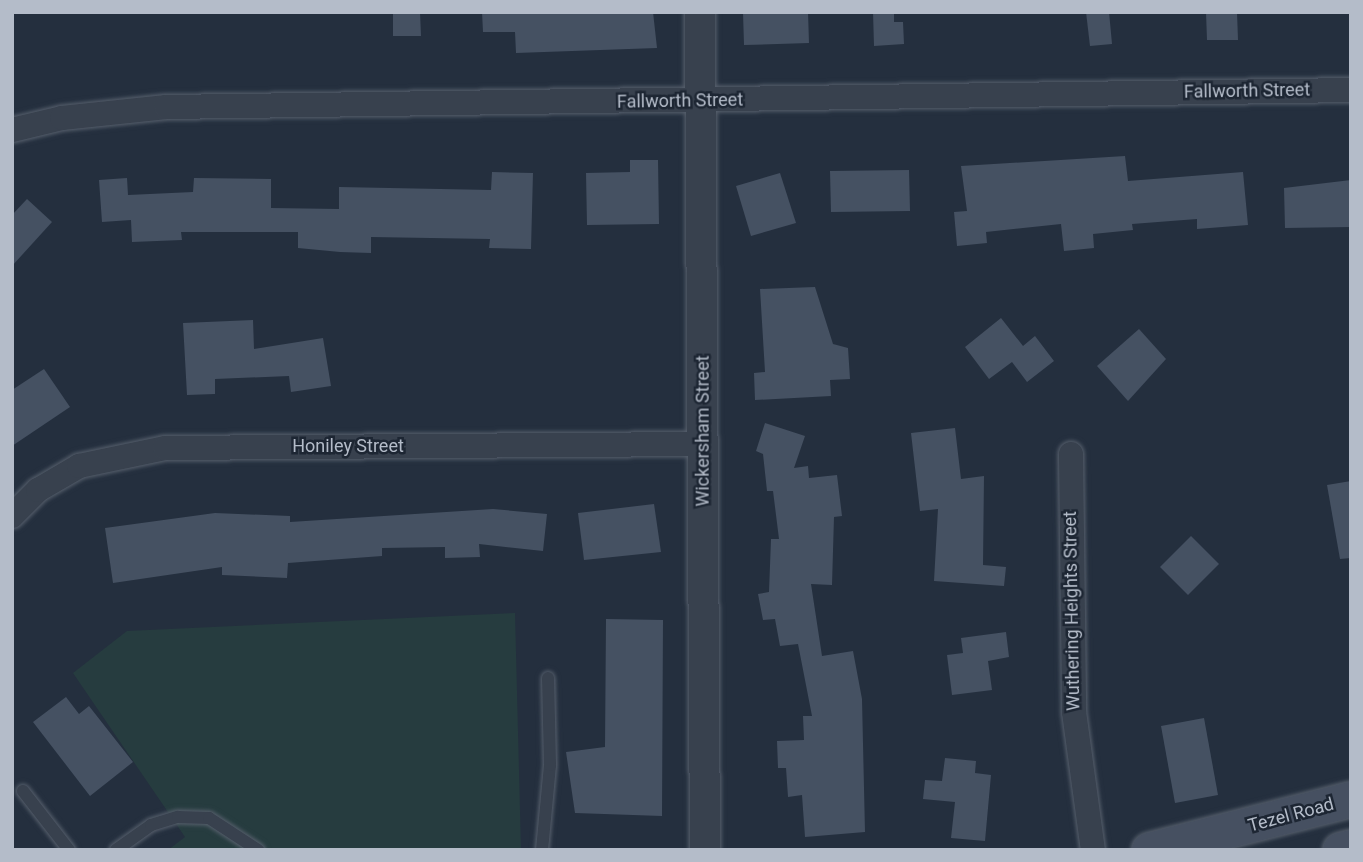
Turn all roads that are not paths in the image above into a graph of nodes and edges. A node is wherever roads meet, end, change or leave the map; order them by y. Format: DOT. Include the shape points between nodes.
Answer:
graph roads {
  1 [pos="700,12"];
  2 [pos="1351,90"];
  3 [pos="701,101"];
  4 [pos="12,130"];
  5 [pos="703,444"];
  6 [pos="1071,454"];
  7 [pos="12,516"];
  8 [pos="548,678"];
  9 [pos="23,791"];
  10 [pos="1351,799"];
  11 [pos="1351,847"];
  12 [pos="69,850"];
  13 [pos="116,850"];
  14 [pos="258,850"];
  15 [pos="542,850"];
  16 [pos="705,850"];
  17 [pos="1093,850"];
  18 [pos="1149,850"];
  19 [pos="1340,850"];
  1 -- 3 [label="street, Wickersham Street"];
  2 -- 3 [label="street, Fallworth Street"];
  3 -- 4 [label="street, Fallworth Street" via="155,108"];
  3 -- 5 [label="street, Wickersham Street"];
  5 -- 7 [label="street, Honiley Street" via="165,447 79,467 38,490"];
  5 -- 16 [label="street, Wickersham Street"];
  6 -- 17 [label="street, Wuthering Heights Street" via="1074,712"];
  8 -- 15 [label="lane" via="550,765"];
  9 -- 12 [label="lane"];
  10 -- 18 [label="main road, Tezel Road"];
  11 -- 19 [label="main road"];
  13 -- 14 [label="lane" via="151,825 178,817 209,818"];
}
